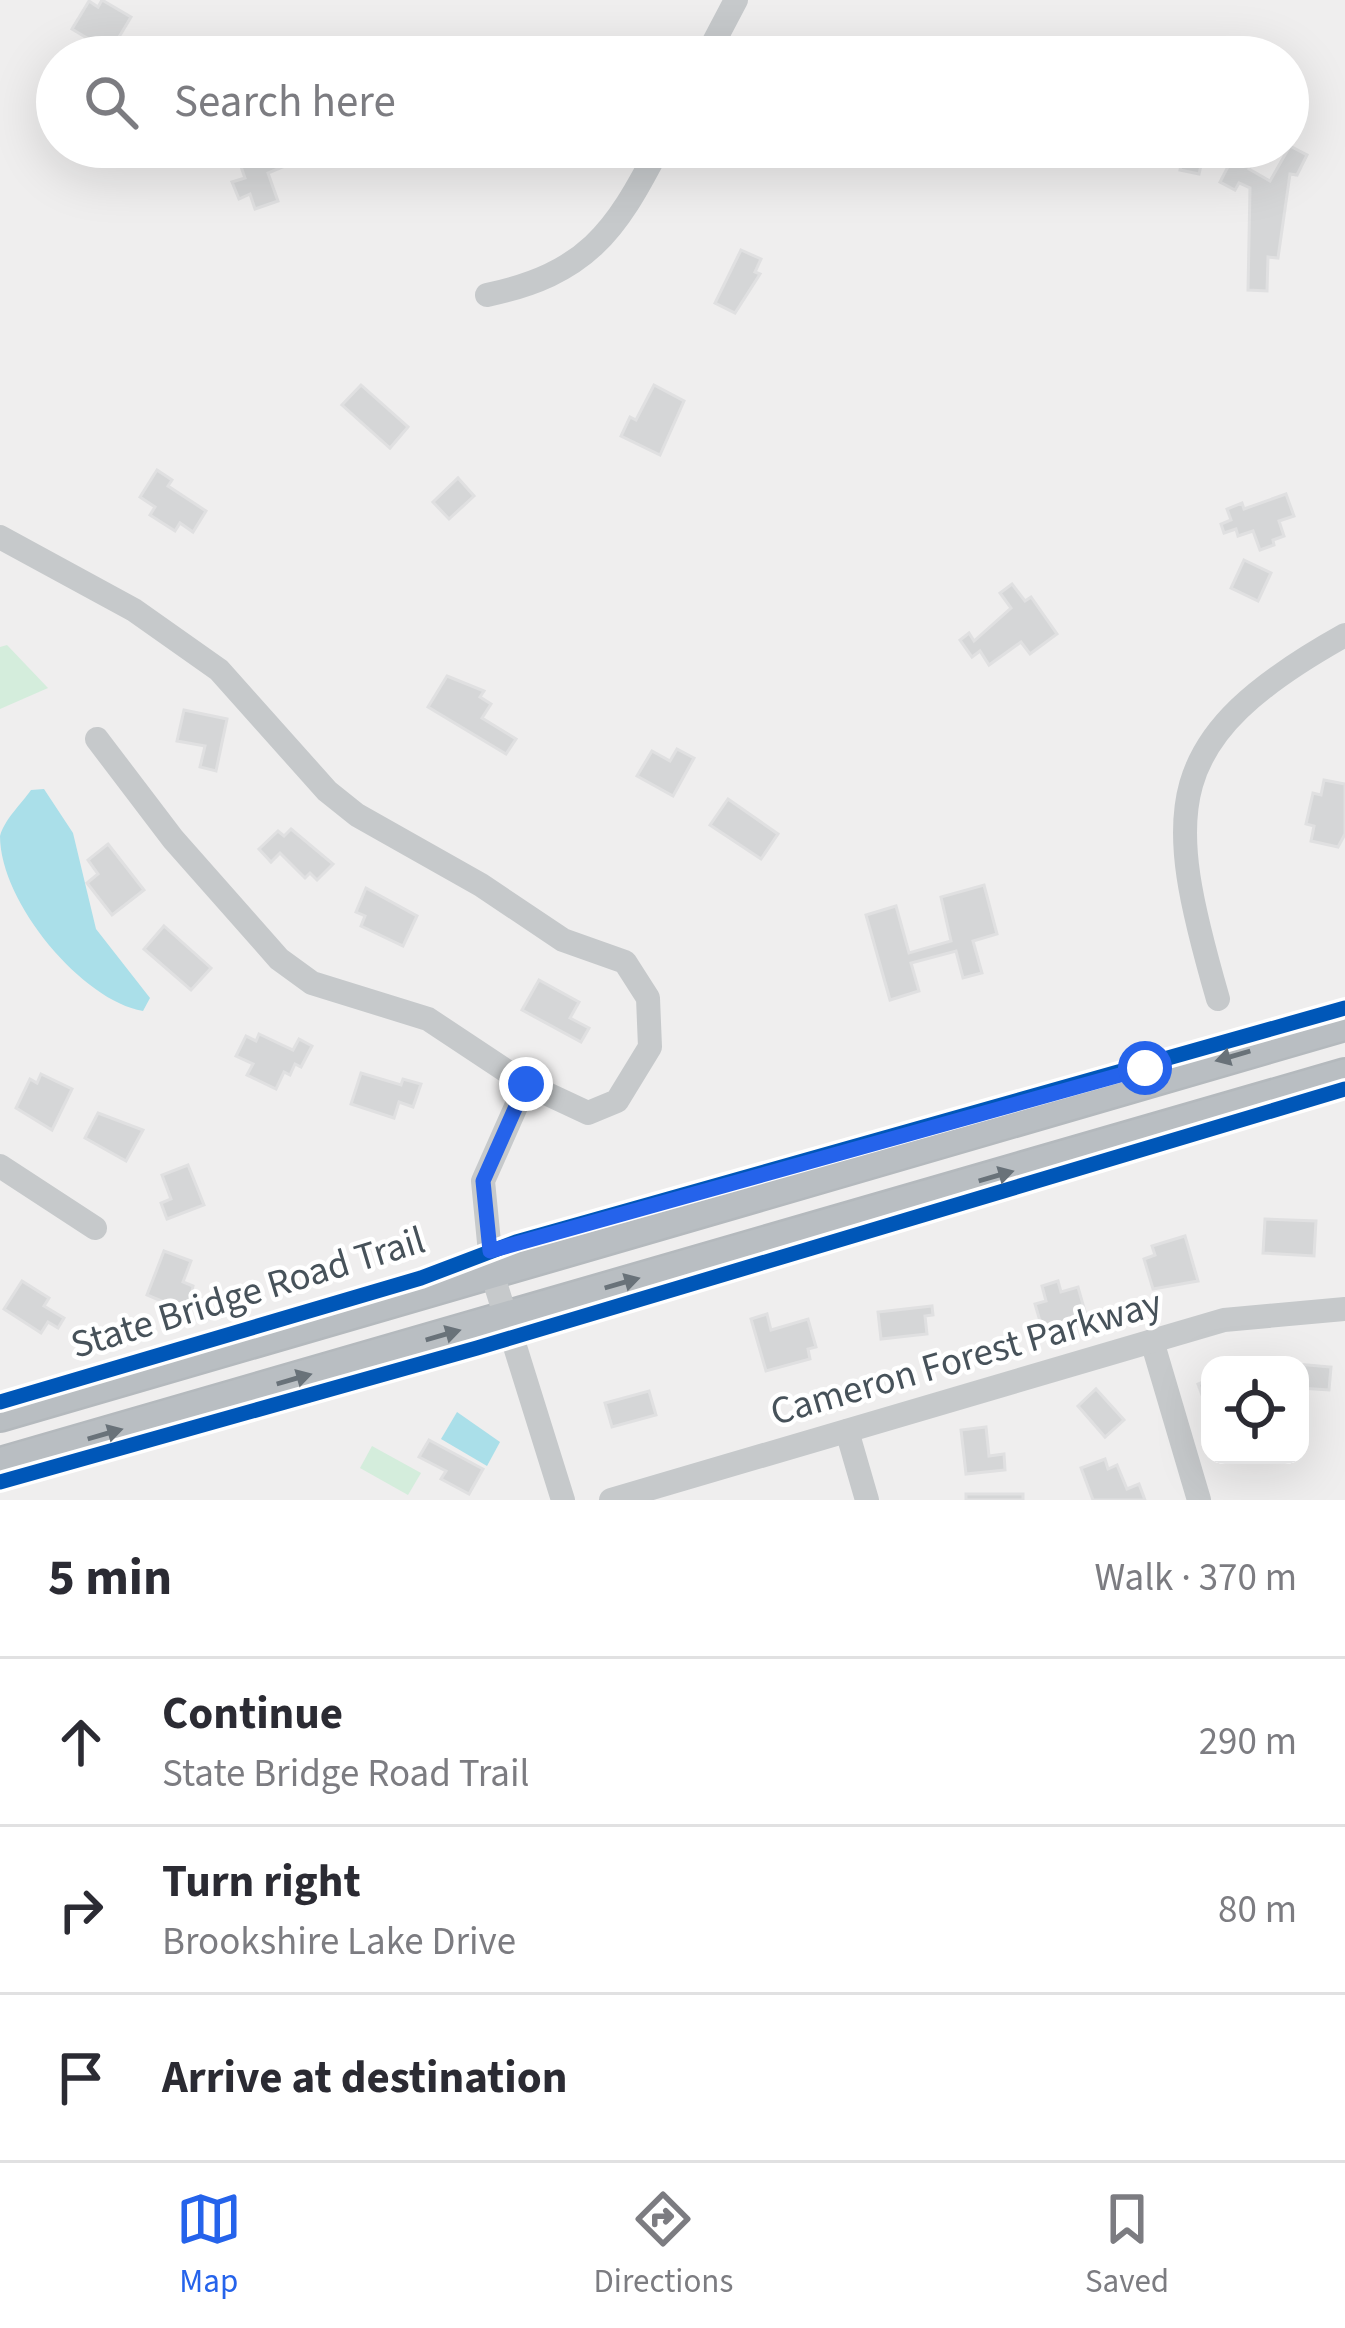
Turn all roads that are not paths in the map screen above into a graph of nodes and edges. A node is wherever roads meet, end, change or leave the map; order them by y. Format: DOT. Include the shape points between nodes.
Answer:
graph roads {
  1 [pos="736,0"];
  2 [pos="717,36"];
  3 [pos="647,168"];
  4 [pos="487,295"];
  5 [pos="0,538"];
  6 [pos="1345,635"];
  7 [pos="97,739"];
  8 [pos="1218,999"];
  9 [pos="1345,1023"];
  10 [pos="1345,1076"];
  11 [pos="526,1084"];
  12 [pos="0,1166"];
  13 [pos="94,1228"];
  14 [pos="491,1262"];
  15 [pos="1345,1309"];
  16 [pos="509,1316"];
  17 [pos="1152,1341"];
  18 [pos="0,1414"];
  19 [pos="847,1431"];
  20 [pos="0,1465"];
  21 [pos="563,1500"];
  22 [pos="611,1500"];
  23 [pos="867,1500"];
  24 [pos="1199,1500"];
  1 -- 2 [label="street"];
  3 -- 4 [label="street" via="605,241 532,286"];
  5 -- 11 [label="street" via="134,610 219,670 357,815 563,940 625,962 648,998 653,1034 617,1101 588,1113"];
  6 -- 8 [label="street" via="1261,685 1231,714 1195,775 1183,869"];
  7 -- 11 [label="street" via="279,958 312,983 428,1019"];
  9 -- 14 [label="highway, one-way" via="638,1230"];
  16 -- 10 [label="highway, one-way"];
  11 -- 14 [label="street" via="483,1181"];
  12 -- 13 [label="street"];
  14 -- 16 [label="street"];
  14 -- 18 [label="highway"];
  15 -- 17 [label="street, Cameron Forest Parkway" via="1281,1310"];
  20 -- 16 [label="highway, one-way"];
  16 -- 21 [label="street"];
  17 -- 19 [label="street, Cameron Forest Parkway"];
  17 -- 24 [label="street"];
  19 -- 22 [label="street, Cameron Forest Parkway"];
  19 -- 23 [label="street"];
}
